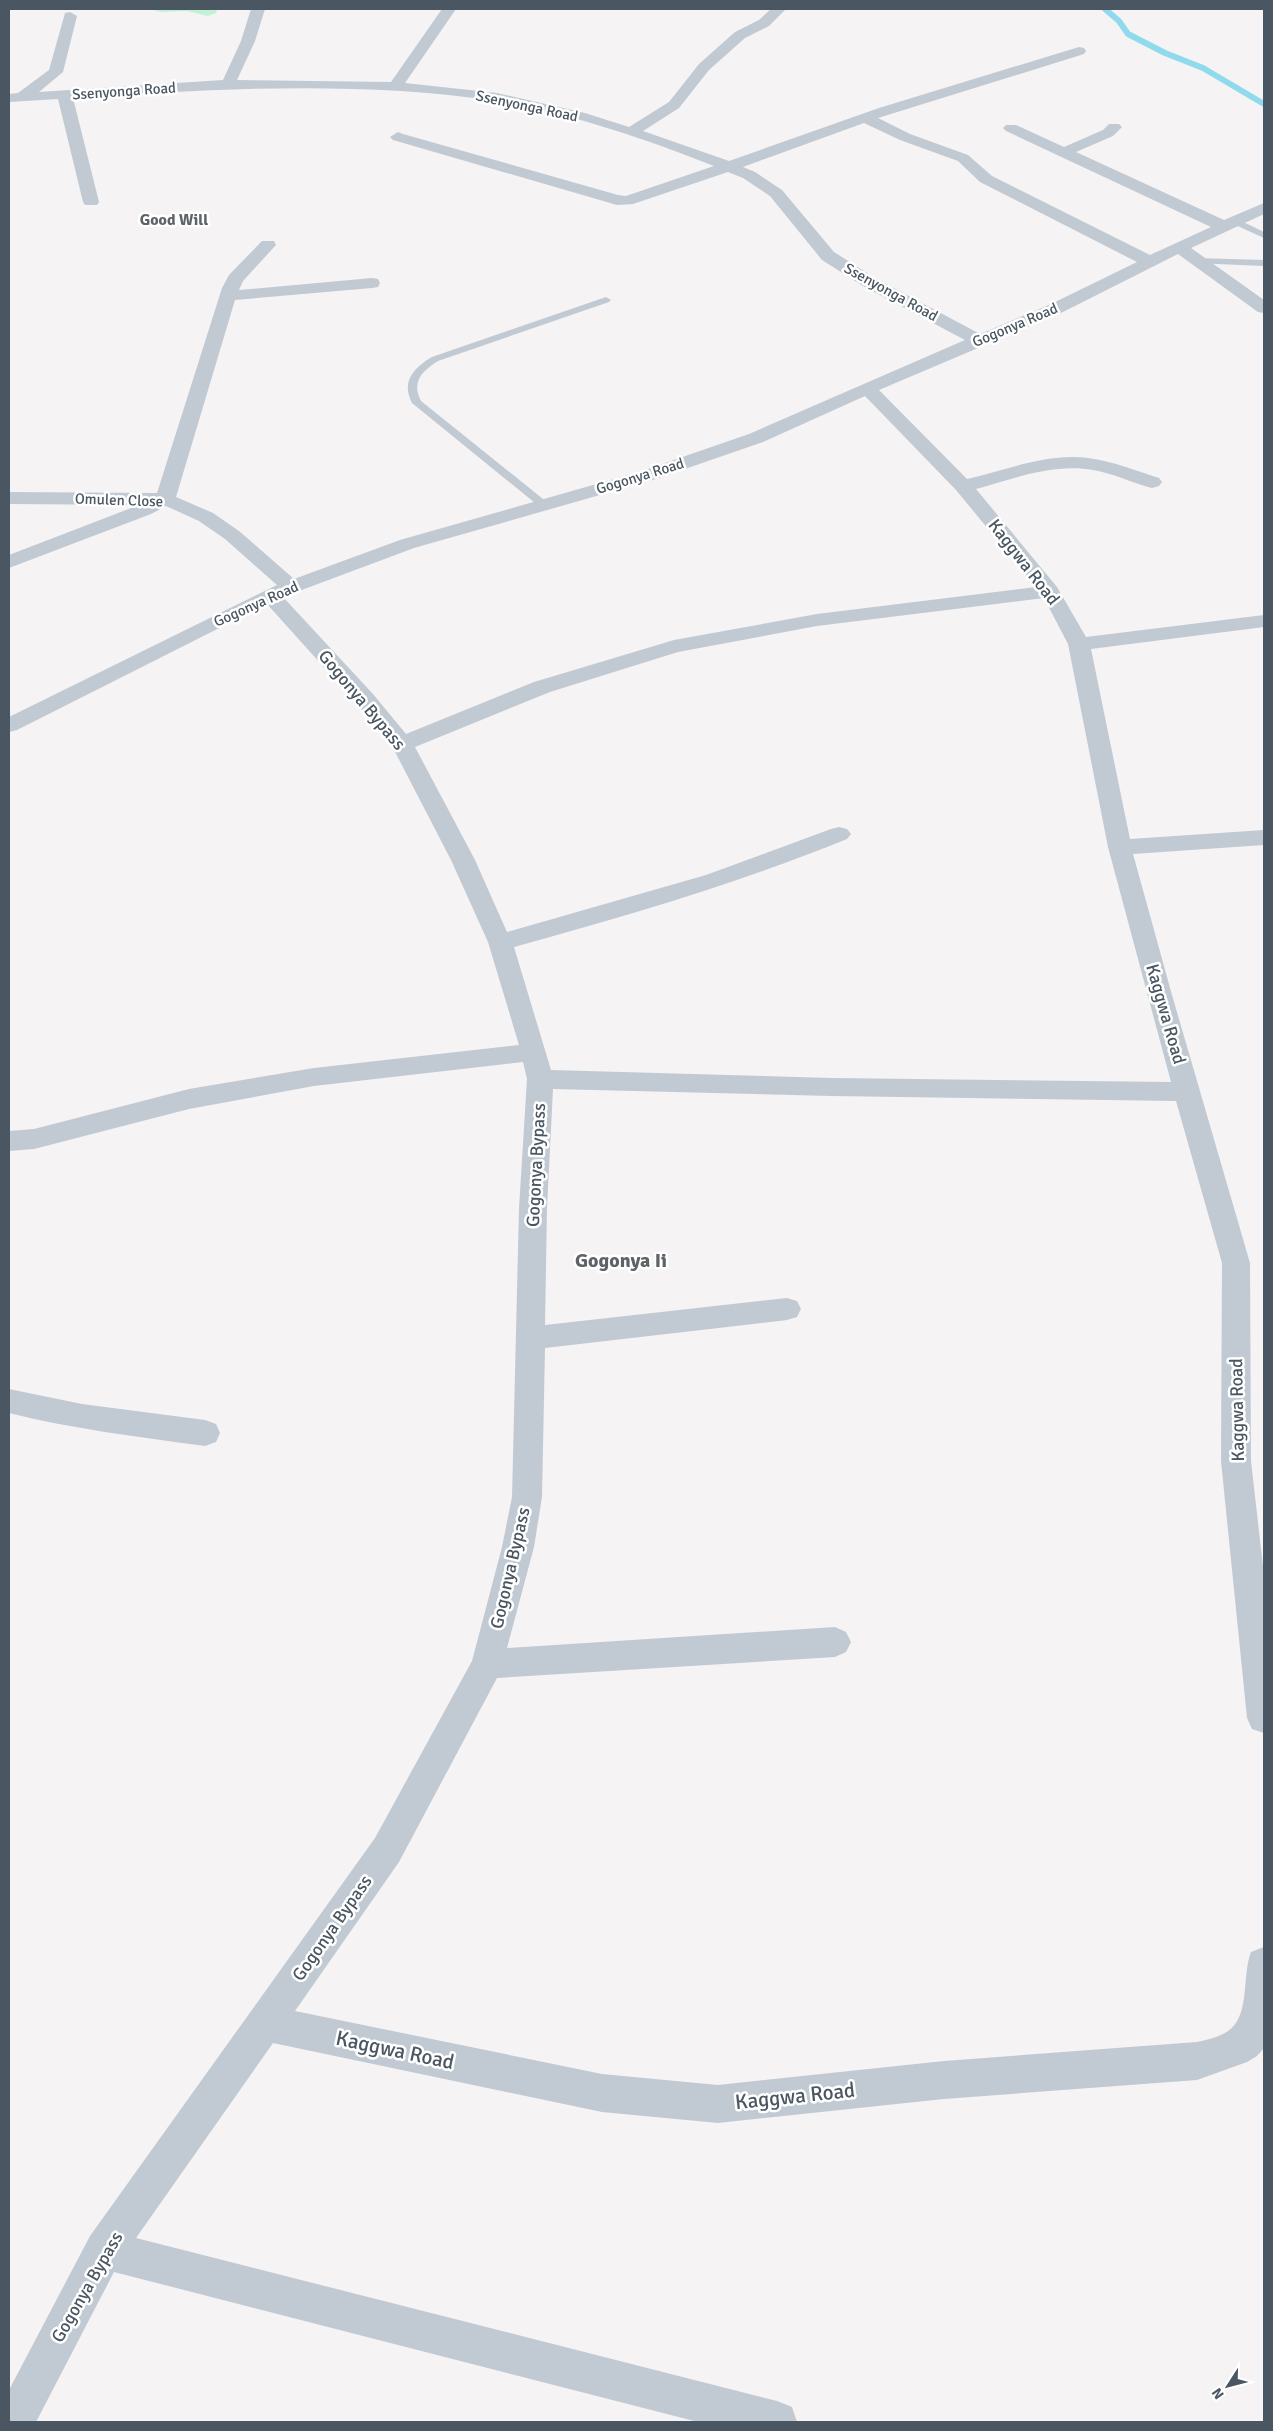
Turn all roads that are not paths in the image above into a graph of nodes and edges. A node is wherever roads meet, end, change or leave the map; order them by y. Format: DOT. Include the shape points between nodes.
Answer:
graph roads {
  1 [pos="258,9"];
  2 [pos="449,9"];
  3 [pos="779,9"];
  4 [pos="70,16"];
  5 [pos="1078,51"];
  6 [pos="228,84"];
  7 [pos="395,86"];
  8 [pos="64,94"];
  9 [pos="15,98"];
  10 [pos="865,118"];
  11 [pos="1114,127"];
  12 [pos="1011,128"];
  13 [pos="632,132"];
  14 [pos="398,137"];
  15 [pos="1062,154"];
  16 [pos="730,167"];
  17 [pos="91,202"];
  18 [pos="1264,208"];
  19 [pos="1228,224"];
  20 [pos="1264,235"];
  21 [pos="268,245"];
  22 [pos="1180,247"];
  23 [pos="1150,262"];
  24 [pos="1196,262"];
  25 [pos="1264,263"];
  26 [pos="372,283"];
  27 [pos="228,296"];
  28 [pos="606,300"];
  29 [pos="1264,308"];
  30 [pos="979,341"];
  31 [pos="867,388"];
  32 [pos="1152,482"];
  33 [pos="963,486"];
  34 [pos="9,498"];
  35 [pos="165,499"];
  36 [pos="544,505"];
  37 [pos="9,562"];
  38 [pos="281,591"];
  39 [pos="1050,591"];
  40 [pos="1264,621"];
  41 [pos="1079,644"];
  42 [pos="9,725"];
  43 [pos="402,744"];
  44 [pos="839,834"];
  45 [pos="1264,837"];
  46 [pos="1120,847"];
  47 [pos="500,942"];
  48 [pos="537,1065"];
  49 [pos="1188,1092"];
  50 [pos="9,1141"];
  51 [pos="787,1310"];
  52 [pos="530,1338"];
  53 [pos="9,1401"];
  54 [pos="205,1432"];
  55 [pos="1257,1580"];
  56 [pos="836,1642"];
  57 [pos="487,1664"];
  58 [pos="1264,1718"];
  59 [pos="1264,1965"];
  60 [pos="265,2024"];
  61 [pos="104,2250"];
  62 [pos="14,2422"];
  63 [pos="777,2422"];
  1 -- 6 [label="street" via="248,41"];
  2 -- 7 [label="street"];
  3 -- 13 [label="street" via="764,24 740,35 704,67 674,105"];
  4 -- 9 [label="street" via="56,72"];
  5 -- 10 [label="street"];
  6 -- 7 [label="street, Ssenyonga Road"];
  6 -- 8 [label="street, Ssenyonga Road"];
  7 -- 13 [label="street, Ssenyonga Road" via="497,97"];
  8 -- 9 [label="street, Ssenyonga Road"];
  8 -- 17 [label="street"];
  10 -- 16 [label="street"];
  10 -- 23 [label="street" via="963,158 986,179"];
  11 -- 15 [label="street" via="1108,133"];
  12 -- 15 [label="street"];
  13 -- 16 [label="street, Ssenyonga Road"];
  14 -- 16 [label="street" via="627,201"];
  15 -- 19 [label="street"];
  16 -- 30 [label="street, Ssenyonga Road" via="776,193 828,256 869,282"];
  18 -- 19 [label="street, Gogonya Road"];
  19 -- 20 [label="lane"];
  19 -- 22 [label="street, Gogonya Road"];
  21 -- 27 [label="street" via="235,279"];
  22 -- 23 [label="street, Gogonya Road"];
  22 -- 24 [label="street"];
  23 -- 30 [label="street, Gogonya Road" via="1057,308"];
  24 -- 25 [label="lane"];
  24 -- 29 [label="street"];
  26 -- 27 [label="street"];
  27 -- 35 [label="street" via="180,460"];
  28 -- 36 [label="lane" via="435,359 414,375 413,397 417,403"];
  30 -- 31 [label="street, Gogonya Road"];
  31 -- 33 [label="street, Kaggwa Road"];
  31 -- 36 [label="street, Gogonya Road" via="756,438 649,475"];
  32 -- 33 [label="street" via="1099,465 1075,462"];
  33 -- 39 [label="street, Kaggwa Road"];
  34 -- 35 [label="street, Omulen Close"];
  35 -- 37 [label="street"];
  35 -- 38 [label="street, Omulen Close" via="206,517 232,535"];
  36 -- 38 [label="street, Gogonya Road" via="407,544"];
  38 -- 42 [label="street, Gogonya Road"];
  38 -- 43 [label="street, Gogonya Bypass"];
  39 -- 41 [label="street, Kaggwa Road"];
  39 -- 43 [label="street" via="817,620 674,646 542,687"];
  40 -- 41 [label="street"];
  41 -- 46 [label="street, Kaggwa Road"];
  43 -- 47 [label="street, Gogonya Bypass" via="463,860"];
  44 -- 47 [label="street" via="715,879"];
  45 -- 46 [label="street"];
  46 -- 49 [label="street, Kaggwa Road"];
  47 -- 48 [label="street, Gogonya Bypass"];
  48 -- 49 [label="street" via="842,1088"];
  48 -- 50 [label="street" via="314,1077 190,1099 34,1139"];
  48 -- 52 [label="street, Gogonya Bypass"];
  49 -- 55 [label="street, Kaggwa Road" via="1236,1263 1236,1461"];
  51 -- 52 [label="street"];
  52 -- 57 [label="street, Gogonya Bypass" via="527,1497 518,1548"];
  53 -- 54 [label="street" via="72,1414"];
  55 -- 58 [label="street, Kaggwa Road"];
  56 -- 57 [label="street"];
  57 -- 60 [label="street, Gogonya Bypass" via="387,1850"];
  59 -- 60 [label="street, Kaggwa Road" via="1261,2012 1253,2033 1236,2049 1197,2061 944,2080 718,2104 602,2093"];
  60 -- 61 [label="street, Gogonya Bypass"];
  61 -- 62 [label="street, Gogonya Bypass"];
  61 -- 63 [label="street"];
}
